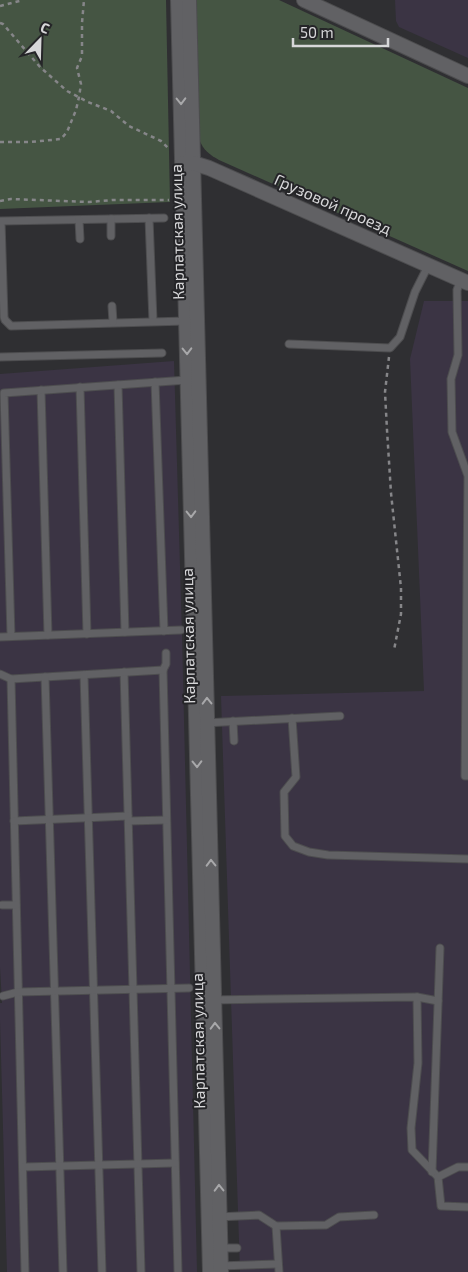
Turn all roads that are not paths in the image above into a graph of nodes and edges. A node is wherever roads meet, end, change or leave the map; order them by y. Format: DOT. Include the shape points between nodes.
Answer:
graph roads {
  1 [pos="178,0"];
  2 [pos="188,0"];
  3 [pos="304,0"];
  4 [pos="468,76"];
  5 [pos="188,163"];
  6 [pos="150,218"];
  7 [pos="164,218"];
  8 [pos="111,219"];
  9 [pos="80,220"];
  10 [pos="0,224"];
  11 [pos="112,236"];
  12 [pos="80,239"];
  13 [pos="428,266"];
  14 [pos="465,282"];
  15 [pos="112,306"];
  16 [pos="153,321"];
  17 [pos="186,321"];
  18 [pos="112,322"];
  19 [pos="289,344"];
  20 [pos="162,353"];
  21 [pos="0,357"];
  22 [pos="188,380"];
  23 [pos="155,382"];
  24 [pos="118,384"];
  25 [pos="80,387"];
  26 [pos="41,390"];
  27 [pos="468,476"];
  28 [pos="181,630"];
  29 [pos="164,631"];
  30 [pos="125,632"];
  31 [pos="87,634"];
  32 [pos="48,635"];
  33 [pos="11,636"];
  34 [pos="0,637"];
  35 [pos="166,654"];
  36 [pos="163,670"];
  37 [pos="124,672"];
  38 [pos="0,674"];
  39 [pos="84,675"];
  40 [pos="45,677"];
  41 [pos="11,679"];
  42 [pos="340,716"];
  43 [pos="292,718"];
  44 [pos="233,721"];
  45 [pos="202,723"];
  46 [pos="234,741"];
  47 [pos="468,776"];
  48 [pos="88,818"];
  49 [pos="128,818"];
  50 [pos="50,820"];
  51 [pos="166,820"];
  52 [pos="14,821"];
  53 [pos="468,859"];
  54 [pos="2,905"];
  55 [pos="16,905"];
  56 [pos="440,948"];
  57 [pos="171,988"];
  58 [pos="189,988"];
  59 [pos="133,989"];
  60 [pos="94,990"];
  61 [pos="54,991"];
  62 [pos="18,992"];
  63 [pos="3,996"];
  64 [pos="416,997"];
  65 [pos="209,1000"];
  66 [pos="438,1001"];
  67 [pos="175,1163"];
  68 [pos="138,1164"];
  69 [pos="99,1165"];
  70 [pos="60,1166"];
  71 [pos="23,1167"];
  72 [pos="468,1167"];
  73 [pos="435,1174"];
  74 [pos="468,1207"];
  75 [pos="374,1215"];
  76 [pos="214,1218"];
  77 [pos="276,1226"];
  78 [pos="215,1248"];
  79 [pos="237,1248"];
  80 [pos="278,1264"];
  81 [pos="215,1269"];
  82 [pos="25,1272"];
  83 [pos="63,1272"];
  84 [pos="102,1272"];
  85 [pos="141,1272"];
  86 [pos="178,1272"];
  87 [pos="278,1272"];
  1 -- 5 [label="street, Карпатская улица, one-way"];
  2 -- 5 [label="street, Карпатская улица"];
  3 -- 4 [label="street"];
  5 -- 13 [label="street, Грузовой проезд" via="209,168"];
  5 -- 17 [label="street, Карпатская улица"];
  45 -- 5 [label="street, Карпатская улица, one-way"];
  6 -- 7 [label="lane"];
  6 -- 8 [label="lane"];
  6 -- 16 [label="lane"];
  8 -- 9 [label="lane"];
  8 -- 11 [label="lane"];
  9 -- 10 [label="lane"];
  9 -- 12 [label="lane"];
  10 -- 18 [label="lane" via="4,317 11,326"];
  13 -- 14 [label="street, Грузовой проезд"];
  13 -- 19 [label="lane" via="414,292 400,337 390,348"];
  14 -- 27 [label="lane" via="457,290 458,355 451,378 452,432"];
  15 -- 18 [label="lane"];
  16 -- 17 [label="lane"];
  16 -- 18 [label="lane"];
  17 -- 22 [label="street, Карпатская улица, one-way"];
  20 -- 21 [label="lane"];
  22 -- 23 [label="lane"];
  22 -- 45 [label="street, Карпатская улица, one-way"];
  23 -- 24 [label="lane"];
  23 -- 29 [label="lane"];
  24 -- 25 [label="lane"];
  24 -- 30 [label="lane"];
  25 -- 26 [label="lane"];
  25 -- 31 [label="lane"];
  26 -- 32 [label="lane"];
  26 -- 33 [label="lane" via="4,393"];
  27 -- 47 [label="lane" via="465,776"];
  28 -- 29 [label="lane"];
  29 -- 30 [label="lane"];
  30 -- 31 [label="lane"];
  31 -- 32 [label="lane"];
  32 -- 33 [label="lane"];
  33 -- 34 [label="lane"];
  35 -- 36 [label="lane"];
  36 -- 37 [label="lane"];
  36 -- 51 [label="lane"];
  37 -- 39 [label="lane"];
  37 -- 49 [label="lane"];
  38 -- 41 [label="lane"];
  39 -- 40 [label="lane"];
  39 -- 48 [label="lane"];
  40 -- 41 [label="lane"];
  40 -- 50 [label="lane"];
  41 -- 52 [label="lane"];
  42 -- 43 [label="lane"];
  43 -- 44 [label="lane"];
  43 -- 53 [label="lane" via="296,777 284,792 285,836 293,846 328,855"];
  44 -- 45 [label="lane"];
  44 -- 46 [label="lane"];
  45 -- 65 [label="street, Карпатская улица"];
  48 -- 49 [label="lane"];
  48 -- 50 [label="lane"];
  48 -- 60 [label="lane"];
  49 -- 51 [label="lane"];
  49 -- 59 [label="lane"];
  50 -- 52 [label="lane"];
  50 -- 61 [label="lane"];
  51 -- 57 [label="lane"];
  52 -- 55 [label="lane"];
  54 -- 55 [label="lane"];
  55 -- 62 [label="lane"];
  56 -- 66 [label="lane"];
  57 -- 58 [label="lane"];
  57 -- 59 [label="lane"];
  57 -- 67 [label="lane"];
  59 -- 60 [label="lane"];
  59 -- 68 [label="lane"];
  60 -- 61 [label="lane"];
  60 -- 69 [label="lane"];
  61 -- 62 [label="lane"];
  61 -- 70 [label="lane"];
  62 -- 63 [label="lane"];
  62 -- 71 [label="lane"];
  64 -- 65 [label="lane"];
  64 -- 66 [label="lane"];
  64 -- 73 [label="lane" via="418,1063 411,1128 412,1150"];
  65 -- 76 [label="street, Карпатская улица"];
  66 -- 73 [label="lane"];
  67 -- 68 [label="lane"];
  67 -- 86 [label="lane"];
  68 -- 69 [label="lane"];
  68 -- 85 [label="lane"];
  69 -- 70 [label="lane"];
  69 -- 84 [label="lane"];
  70 -- 71 [label="lane"];
  70 -- 83 [label="lane"];
  71 -- 82 [label="lane"];
  72 -- 73 [label="lane"];
  73 -- 74 [label="lane" via="441,1206"];
  75 -- 77 [label="lane" via="339,1217 326,1225"];
  76 -- 77 [label="lane" via="260,1216"];
  76 -- 78 [label="street, Карпатская улица"];
  77 -- 80 [label="lane"];
  78 -- 79 [label="lane"];
  78 -- 81 [label="street, Карпатская улица"];
  80 -- 81 [label="lane"];
  80 -- 87 [label="lane"];
}
